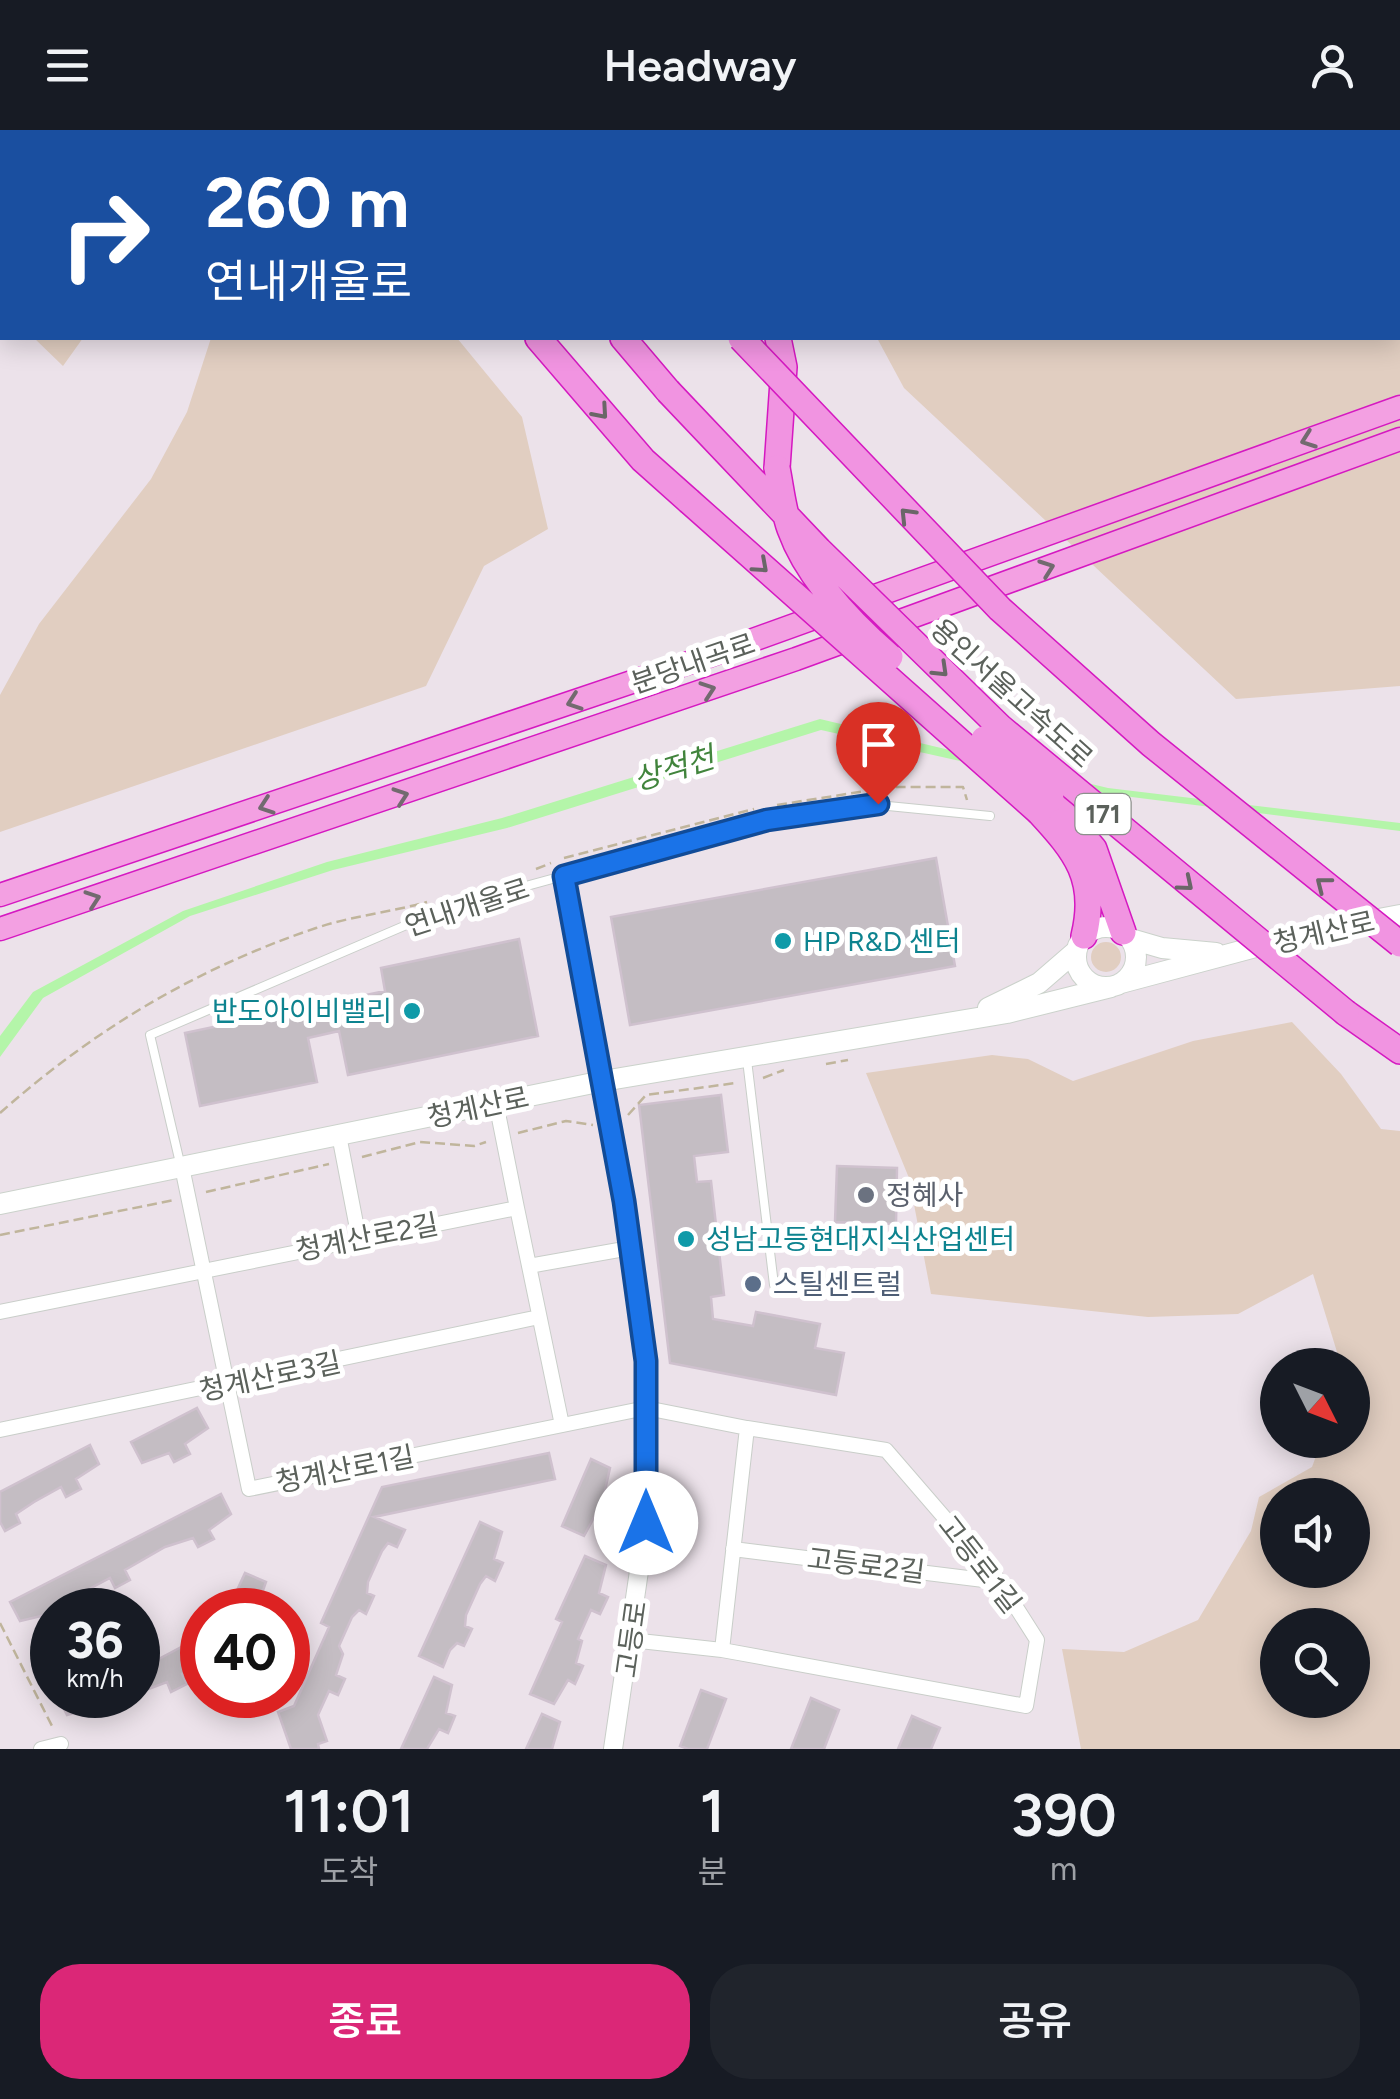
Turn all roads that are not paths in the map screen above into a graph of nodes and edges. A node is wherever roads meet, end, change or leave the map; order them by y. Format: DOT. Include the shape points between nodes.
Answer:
graph roads {
  1 [pos="540,340"];
  2 [pos="625,340"];
  3 [pos="743,340"];
  4 [pos="778,340"];
  5 [pos="1400,406"];
  6 [pos="1400,439"];
  7 [pos="1045,805"];
  8 [pos="990,816"];
  9 [pos="564,876"];
  10 [pos="0,895"];
  11 [pos="1400,915"];
  12 [pos="0,930"];
  13 [pos="1127,935"];
  14 [pos="1080,944"];
  15 [pos="1400,944"];
  16 [pos="1248,951"];
  17 [pos="1116,985"];
  18 [pos="958,1020"];
  19 [pos="1400,1051"];
  20 [pos="746,1056"];
  21 [pos="603,1081"];
  22 [pos="496,1103"];
  23 [pos="339,1135"];
  24 [pos="182,1167"];
  25 [pos="0,1204"];
  26 [pos="516,1208"];
  27 [pos="359,1239"];
  28 [pos="630,1248"];
  29 [pos="529,1266"];
  30 [pos="203,1270"];
  31 [pos="774,1285"];
  32 [pos="0,1312"];
  33 [pos="539,1318"];
  34 [pos="227,1385"];
  35 [pos="646,1408"];
  36 [pos="562,1426"];
  37 [pos="746,1428"];
  38 [pos="0,1430"];
  39 [pos="733,1549"];
  40 [pos="1000,1582"];
  41 [pos="632,1640"];
  42 [pos="722,1650"];
  43 [pos="62,1744"];
  44 [pos="40,1749"];
  45 [pos="612,1749"];
  1 -- 7 [label="highway, one-way, bridge" via="643,460"];
  2 -- 19 [label="highway, 용인서울고속도로 / 171, one-way, bridge" via="844,576 1000,728"];
  15 -- 3 [label="highway, 용인서울고속도로, one-way, bridge" via="1164,756 1000,609"];
  4 -- 7 [label="highway, bridge" via="784,367 777,468 790,530 830,597"];
  5 -- 10 [label="highway, 분당내곡로, one-way" via="739,646"];
  12 -- 6 [label="highway, 분당내곡로, one-way" via="796,659"];
  7 -- 13 [label="highway" via="1094,849"];
  7 -- 14 [label="highway" via="1083,868 1088,908"];
  8 -- 9 [label="lane, 연내개울로" via="878,804 785,817"];
  9 -- 21 [label="street, 고등로"];
  9 -- 24 [label="lane, 연내개울로" via="446,908 150,1035"];
  11 -- 16 [label="main road, 청계산로"];
  13 -- 14 [label="main road" via="1103,927"];
  13 -- 16 [label="main road, 청계산로" via="1181,952"];
  13 -- 17 [label="main road" via="1134,968"];
  14 -- 17 [label="main road" via="1084,978"];
  14 -- 18 [label="main road, 청계산로" via="1038,984"];
  16 -- 17 [label="main road, 청계산로"];
  17 -- 18 [label="main road, 청계산로"];
  18 -- 20 [label="main road, 청계산로"];
  20 -- 21 [label="main road, 청계산로"];
  20 -- 31 [label="lane"];
  21 -- 22 [label="main road, 청계산로"];
  21 -- 28 [label="street, 고등로"];
  22 -- 23 [label="main road, 청계산로"];
  22 -- 26 [label="street"];
  23 -- 24 [label="main road, 청계산로"];
  23 -- 27 [label="street"];
  24 -- 25 [label="main road, 청계산로"];
  24 -- 30 [label="street, 청계산로1길"];
  26 -- 27 [label="street, 청계산로2길"];
  26 -- 29 [label="street"];
  27 -- 30 [label="street, 청계산로2길"];
  28 -- 29 [label="street"];
  28 -- 35 [label="street, 고등로"];
  29 -- 33 [label="street"];
  30 -- 32 [label="street, 청계산로2길"];
  30 -- 34 [label="street, 청계산로1길"];
  33 -- 34 [label="street, 청계산로3길"];
  33 -- 36 [label="street"];
  34 -- 36 [label="street, 청계산로1길" via="249,1488"];
  34 -- 38 [label="street, 청계산로3길"];
  35 -- 36 [label="street, 청계산로1길"];
  35 -- 37 [label="street, 고등로1길"];
  35 -- 41 [label="street, 고등로" via="646,1523"];
  37 -- 39 [label="street"];
  37 -- 40 [label="street, 고등로1길" via="886,1450"];
  39 -- 40 [label="street, 고등로2길"];
  39 -- 42 [label="street"];
  40 -- 42 [label="street, 고등로1길" via="1037,1640 1026,1706"];
  41 -- 42 [label="street, 고등로1길"];
  41 -- 45 [label="street, 고등로"];
  43 -- 44 [label="street"];
}
